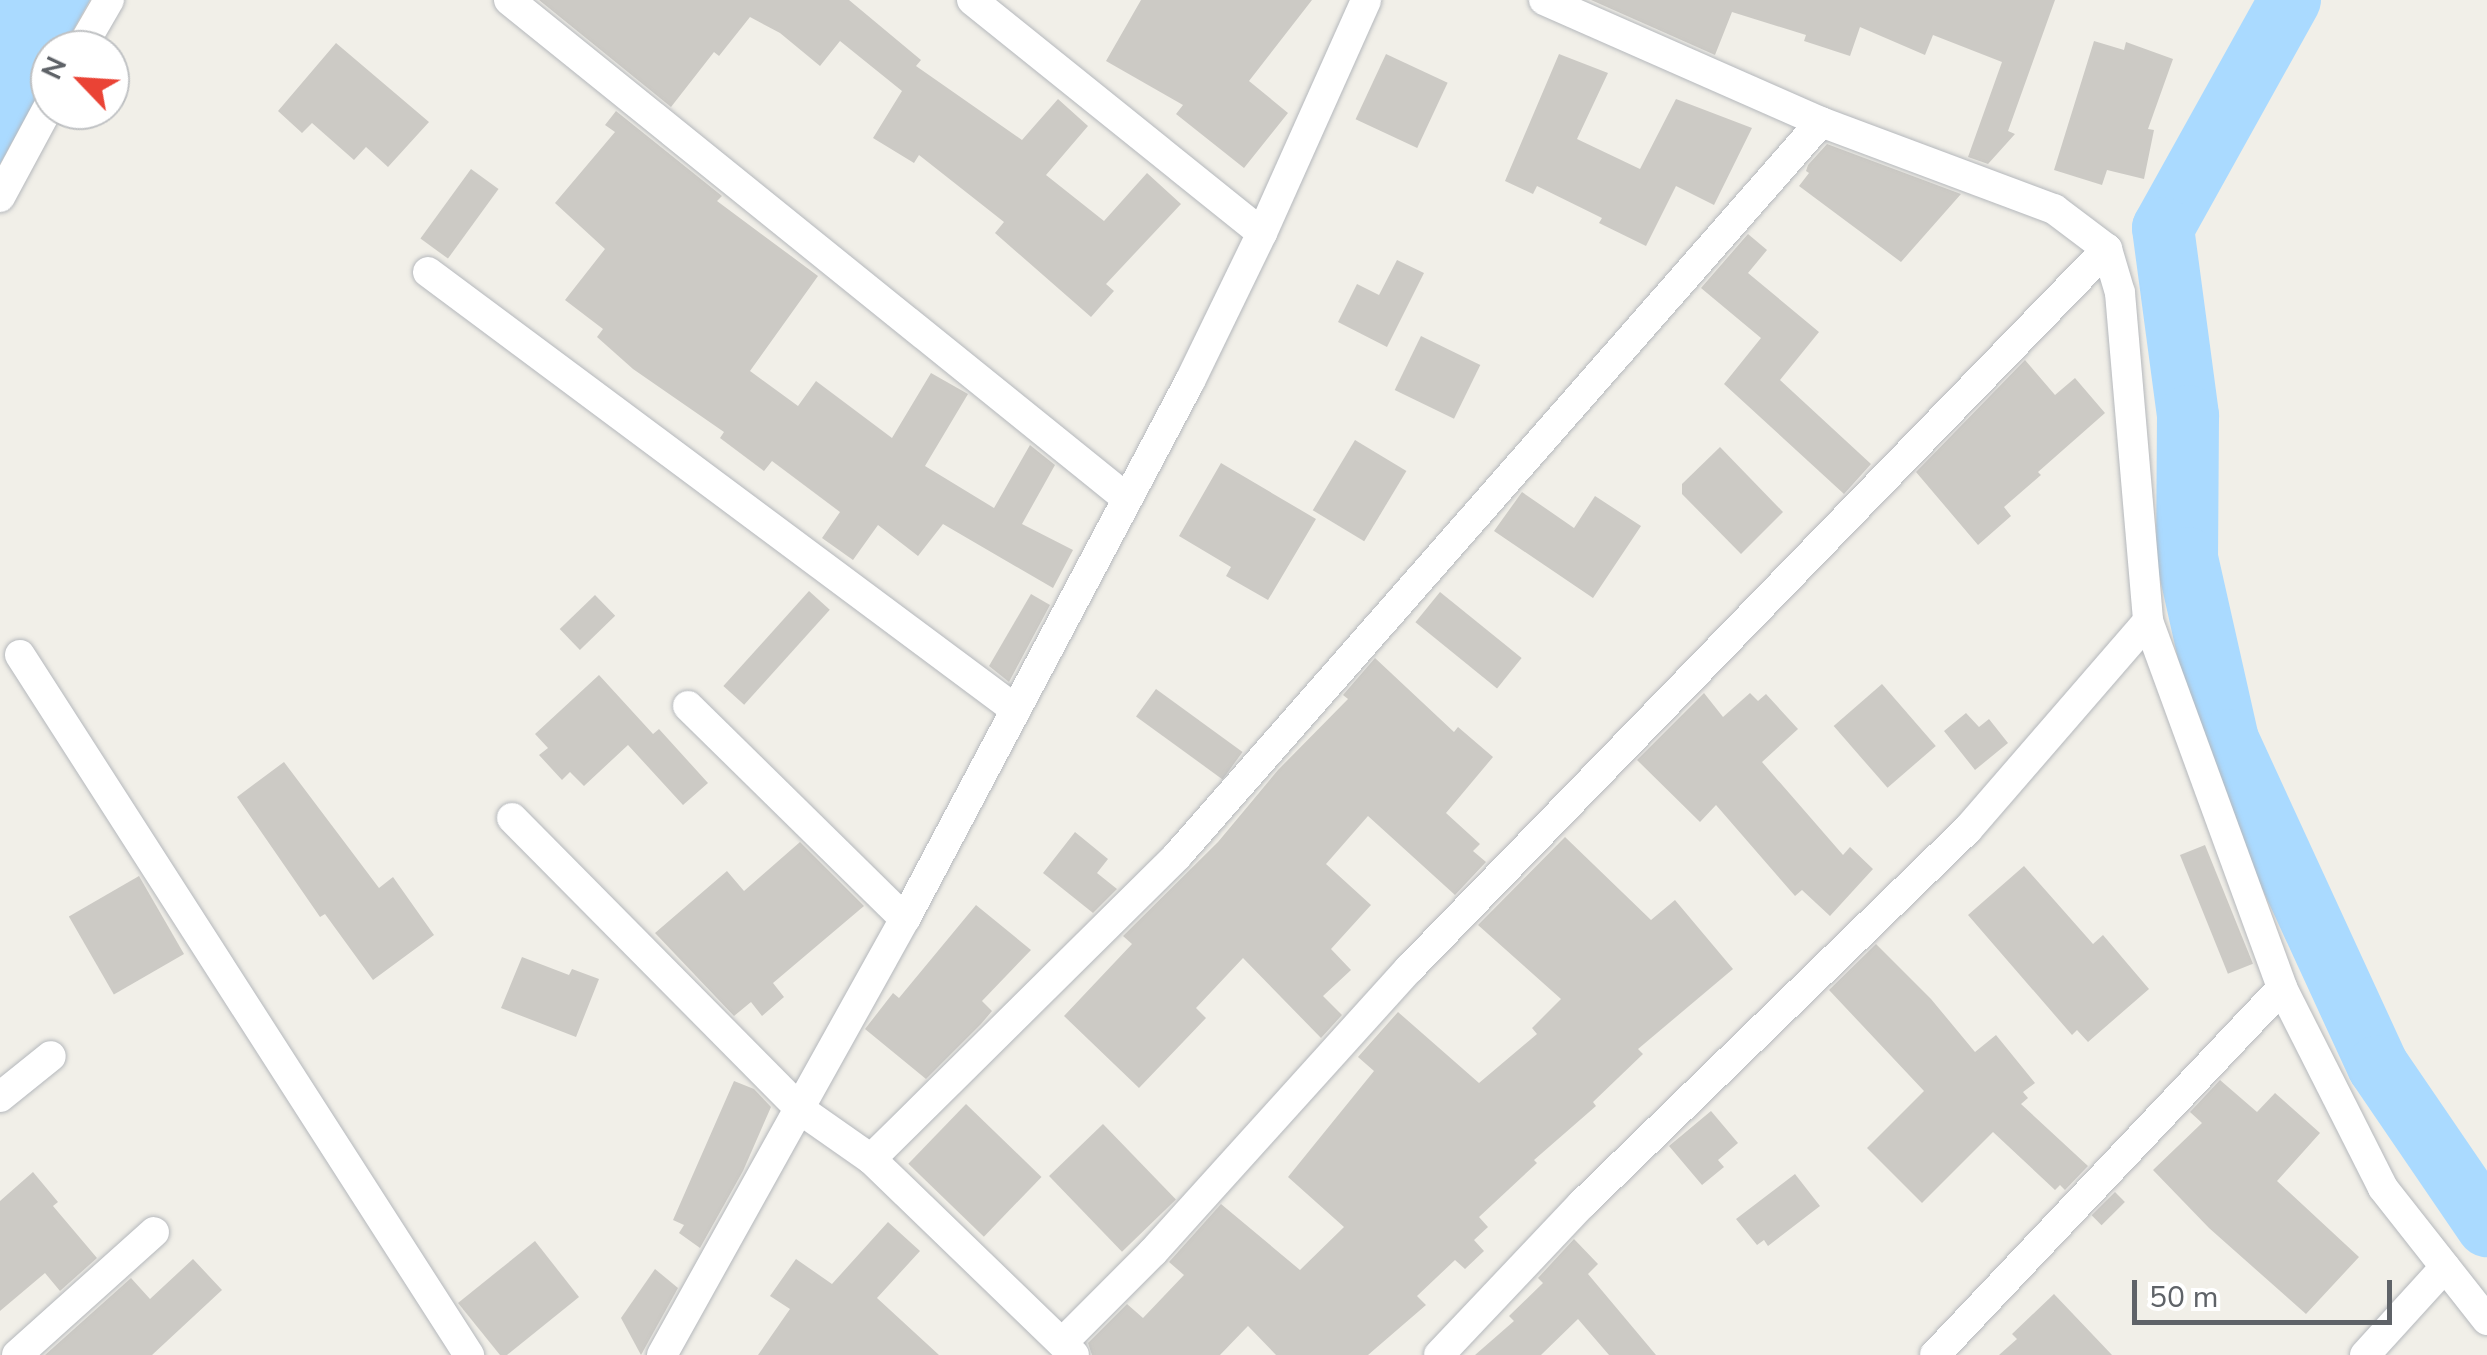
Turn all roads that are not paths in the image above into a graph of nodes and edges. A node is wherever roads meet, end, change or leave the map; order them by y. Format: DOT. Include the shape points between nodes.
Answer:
graph roads {
  1 [pos="109,0"];
  2 [pos="509,0"];
  3 [pos="972,0"];
  4 [pos="1366,0"];
  5 [pos="1544,0"];
  6 [pos="92,30"];
  7 [pos="1821,122"];
  8 [pos="36,130"];
  9 [pos="0,197"];
  10 [pos="1262,233"];
  11 [pos="2107,248"];
  12 [pos="428,272"];
  13 [pos="1125,497"];
  14 [pos="2148,621"];
  15 [pos="20,655"];
  16 [pos="688,706"];
  17 [pos="1016,710"];
  18 [pos="512,818"];
  19 [pos="905,920"];
  20 [pos="2282,988"];
  21 [pos="51,1056"];
  22 [pos="0,1097"];
  23 [pos="802,1110"];
  24 [pos="871,1159"];
  25 [pos="154,1232"];
  26 [pos="2445,1268"];
  27 [pos="2487,1320"];
  28 [pos="1069,1349"];
  29 [pos="17,1355"];
  30 [pos="470,1355"];
  31 [pos="662,1355"];
  32 [pos="1439,1355"];
  33 [pos="1935,1355"];
  34 [pos="2365,1355"];
  1 -- 6 [label="street"];
  2 -- 13 [label="street"];
  3 -- 10 [label="street"];
  4 -- 10 [label="street"];
  5 -- 7 [label="street"];
  7 -- 11 [label="street" via="2054,209"];
  7 -- 24 [label="street" via="1176,856"];
  8 -- 9 [label="street"];
  10 -- 13 [label="street"];
  11 -- 14 [label="street" via="2120,293"];
  11 -- 28 [label="street" via="1410,969"];
  12 -- 17 [label="street"];
  13 -- 17 [label="street"];
  14 -- 20 [label="street"];
  14 -- 32 [label="street" via="1968,829 1582,1204"];
  15 -- 30 [label="street"];
  16 -- 19 [label="street"];
  17 -- 19 [label="street"];
  18 -- 23 [label="street"];
  19 -- 23 [label="street"];
  20 -- 26 [label="street" via="2383,1188"];
  20 -- 33 [label="street"];
  21 -- 22 [label="street"];
  23 -- 24 [label="street"];
  23 -- 31 [label="street"];
  24 -- 28 [label="street"];
  25 -- 29 [label="street"];
  26 -- 27 [label="street"];
  26 -- 34 [label="street"];
}
